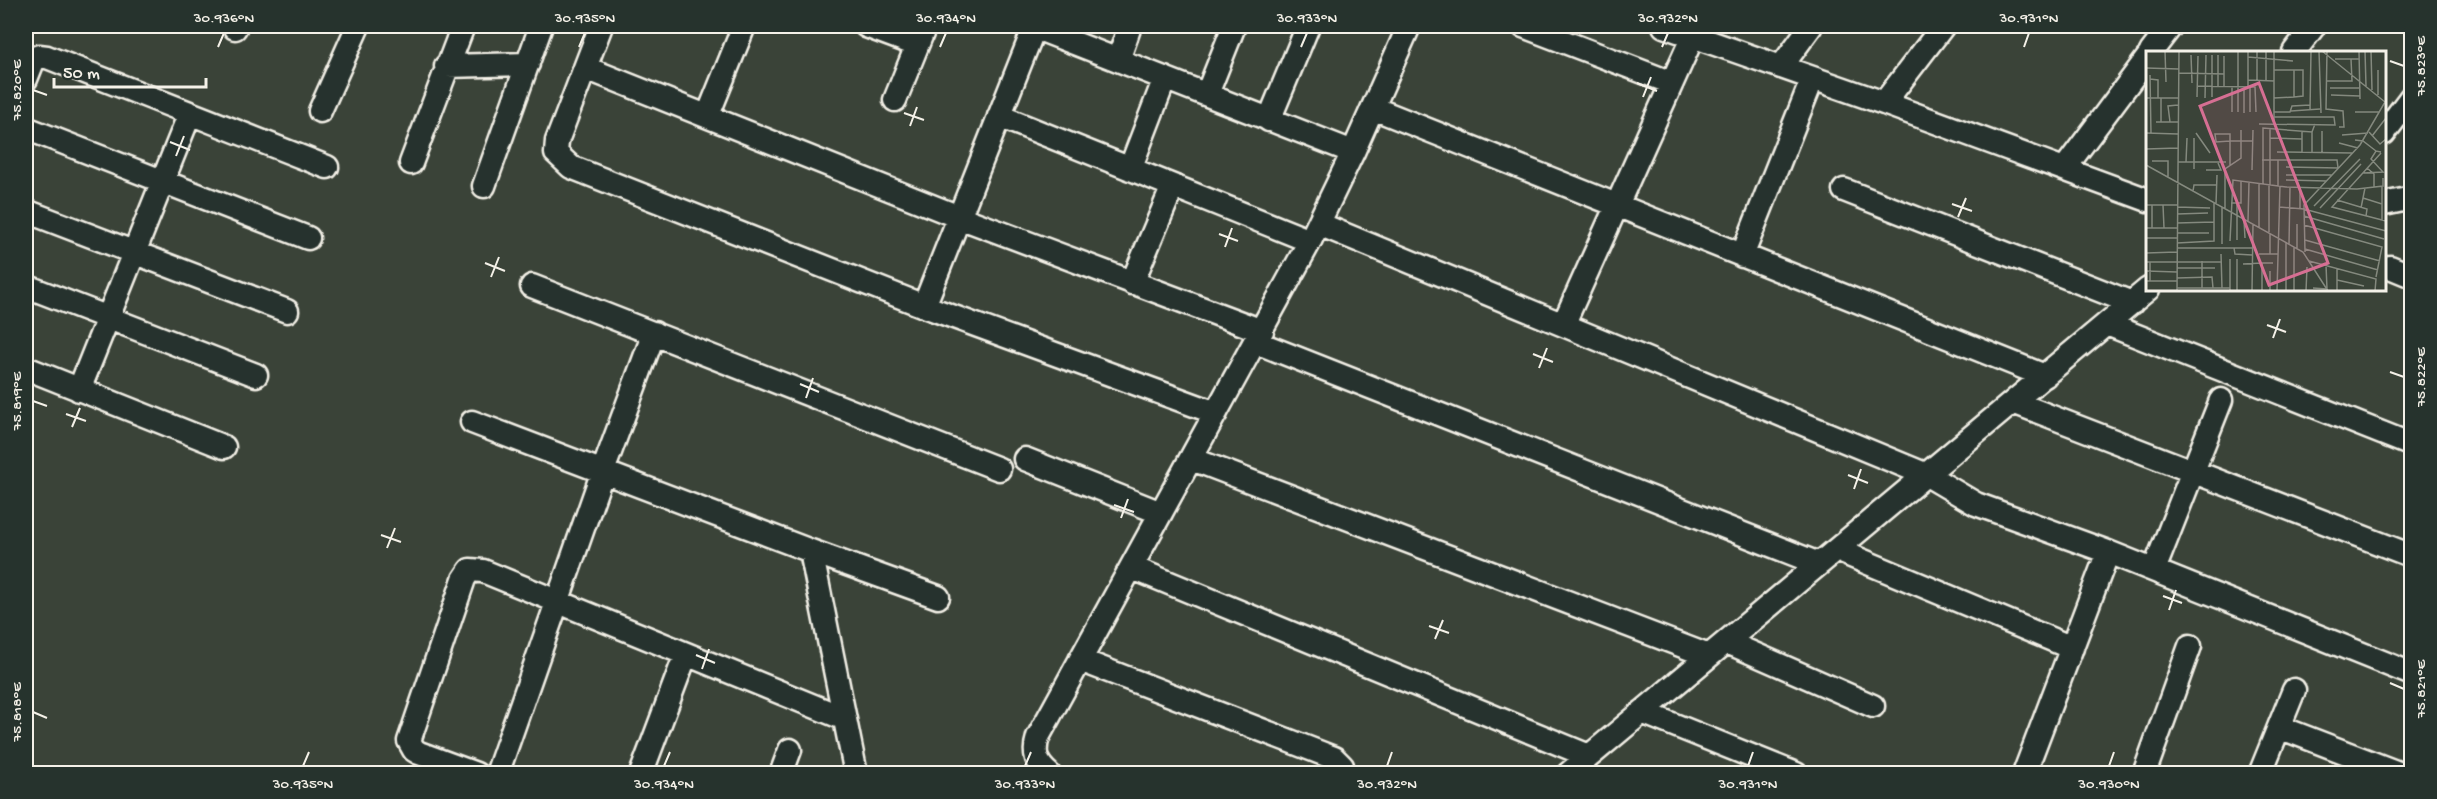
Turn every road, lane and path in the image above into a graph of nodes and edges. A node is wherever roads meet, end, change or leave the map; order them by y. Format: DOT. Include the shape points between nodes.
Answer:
graph roads {
  1 [pos="358,26"];
  2 [pos="463,26"];
  3 [pos="541,26"];
  4 [pos="601,26"];
  5 [pos="744,26"];
  6 [pos="866,26"];
  7 [pos="1033,26"];
  8 [pos="1130,26"];
  9 [pos="1234,26"];
  10 [pos="1308,26"];
  11 [pos="1409,26"];
  12 [pos="1523,26"];
  13 [pos="1664,26"];
  14 [pos="1811,26"];
  15 [pos="1943,26"];
  16 [pos="2171,26"];
  17 [pos="2314,26"];
  18 [pos="1547,30"];
  19 [pos="1697,31"];
  20 [pos="921,35"];
  21 [pos="2152,51"];
  22 [pos="2295,51"];
  23 [pos="1118,60"];
  24 [pos="2146,60"];
  25 [pos="528,64"];
  26 [pos="446,66"];
  27 [pos="1781,67"];
  28 [pos="586,68"];
  29 [pos="1165,78"];
  30 [pos="26,79"];
  31 [pos="1672,83"];
  32 [pos="1808,90"];
  33 [pos="1207,94"];
  34 [pos="2412,96"];
  35 [pos="895,100"];
  36 [pos="1884,103"];
  37 [pos="1373,108"];
  38 [pos="320,111"];
  39 [pos="190,113"];
  40 [pos="708,115"];
  41 [pos="999,116"];
  42 [pos="1269,120"];
  43 [pos="26,128"];
  44 [pos="2386,132"];
  45 [pos="1353,152"];
  46 [pos="411,163"];
  47 [pos="327,167"];
  48 [pos="2065,168"];
  49 [pos="1130,169"];
  50 [pos="162,181"];
  51 [pos="484,186"];
  52 [pos="1173,186"];
  53 [pos="1844,190"];
  54 [pos="2412,198"];
  55 [pos="2146,199"];
  56 [pos="2386,204"];
  57 [pos="1617,206"];
  58 [pos="26,211"];
  59 [pos="959,217"];
  60 [pos="1315,232"];
  61 [pos="308,238"];
  62 [pos="134,253"];
  63 [pos="1742,256"];
  64 [pos="2390,267"];
  65 [pos="2412,276"];
  66 [pos="1132,282"];
  67 [pos="26,286"];
  68 [pos="532,286"];
  69 [pos="2140,296"];
  70 [pos="924,306"];
  71 [pos="287,311"];
  72 [pos="108,318"];
  73 [pos="1564,323"];
  74 [pos="2107,324"];
  75 [pos="654,333"];
  76 [pos="1259,337"];
  77 [pos="26,368"];
  78 [pos="256,375"];
  79 [pos="2045,376"];
  80 [pos="79,390"];
  81 [pos="2221,400"];
  82 [pos="2013,402"];
  83 [pos="1216,413"];
  84 [pos="472,422"];
  85 [pos="2412,445"];
  86 [pos="224,447"];
  87 [pos="1025,459"];
  88 [pos="1192,459"];
  89 [pos="999,469"];
  90 [pos="603,471"];
  91 [pos="2193,472"];
  92 [pos="1927,475"];
  93 [pos="1161,513"];
  94 [pos="811,550"];
  95 [pos="1837,550"];
  96 [pos="2108,552"];
  97 [pos="2412,556"];
  98 [pos="1819,564"];
  99 [pos="1133,568"];
  100 [pos="2154,570"];
  101 [pos="938,597"];
  102 [pos="557,601"];
  103 [pos="1727,642"];
  104 [pos="2190,646"];
  105 [pos="2072,648"];
  106 [pos="686,654"];
  107 [pos="1709,656"];
  108 [pos="1080,660"];
  109 [pos="2412,674"];
  110 [pos="2294,690"];
  111 [pos="1873,706"];
  112 [pos="1642,712"];
  113 [pos="843,718"];
  114 [pos="2279,727"];
  115 [pos="790,750"];
  116 [pos="1589,756"];
  117 [pos="476,774"];
  118 [pos="497,774"];
  119 [pos="641,774"];
  120 [pos="781,774"];
  121 [pos="856,774"];
  122 [pos="1049,774"];
  123 [pos="1341,774"];
  124 [pos="1568,774"];
  125 [pos="1796,774"];
  126 [pos="2024,774"];
  127 [pos="2145,774"];
  128 [pos="2260,774"];
  129 [pos="2401,774"];
  1 -- 38 [label="street"];
  2 -- 26 [label="street"];
  3 -- 25 [label="street"];
  4 -- 28 [label="street"];
  5 -- 40 [label="street"];
  6 -- 20 [label="street"];
  7 -- 23 [label="street"];
  7 -- 41 [label="street"];
  8 -- 23 [label="street"];
  9 -- 33 [label="street"];
  10 -- 42 [label="street"];
  11 -- 37 [label="street"];
  12 -- 18 [label="street"];
  13 -- 19 [label="street"];
  14 -- 27 [label="street"];
  15 -- 36 [label="street"];
  16 -- 21 [label="street"];
  17 -- 22 [label="street"];
  18 -- 31 [label="street"];
  19 -- 27 [label="street"];
  19 -- 31 [label="street"];
  20 -- 35 [label="street"];
  23 -- 29 [label="street"];
  24 -- 48 [label="street"];
  25 -- 26 [label="street"];
  25 -- 51 [label="street"];
  26 -- 46 [label="street"];
  27 -- 36 [label="street"];
  28 -- 40 [label="street"];
  28 -- 70 [label="street" via="557,141 556,153 563,162"];
  29 -- 33 [label="street"];
  29 -- 49 [label="street"];
  30 -- 39 [label="street" via="34,60 46,57"];
  31 -- 57 [label="street"];
  32 -- 63 [label="street"];
  33 -- 42 [label="street"];
  34 -- 44 [label="street"];
  36 -- 48 [label="street"];
  37 -- 45 [label="street"];
  37 -- 57 [label="street"];
  39 -- 47 [label="street"];
  39 -- 50 [label="street"];
  40 -- 59 [label="street"];
  41 -- 49 [label="street"];
  41 -- 59 [label="street"];
  42 -- 45 [label="street"];
  43 -- 50 [label="street"];
  45 -- 60 [label="street"];
  48 -- 55 [label="street"];
  49 -- 52 [label="street"];
  50 -- 61 [label="street"];
  50 -- 62 [label="street"];
  52 -- 60 [label="street"];
  52 -- 66 [label="street"];
  53 -- 69 [label="street"];
  54 -- 56 [label="street"];
  57 -- 63 [label="street"];
  57 -- 73 [label="street"];
  58 -- 62 [label="street"];
  59 -- 66 [label="street"];
  59 -- 70 [label="street"];
  60 -- 73 [label="street"];
  60 -- 76 [label="street"];
  62 -- 71 [label="street"];
  62 -- 72 [label="street"];
  63 -- 79 [label="street"];
  64 -- 65 [label="street"];
  66 -- 76 [label="street"];
  67 -- 72 [label="street"];
  68 -- 75 [label="street"];
  69 -- 74 [label="street"];
  70 -- 83 [label="street"];
  72 -- 78 [label="street"];
  72 -- 80 [label="street"];
  73 -- 92 [label="street"];
  74 -- 79 [label="street"];
  74 -- 85 [label="street"];
  75 -- 89 [label="street"];
  75 -- 90 [label="street"];
  76 -- 83 [label="street"];
  76 -- 98 [label="street"];
  77 -- 80 [label="street"];
  79 -- 82 [label="street"];
  80 -- 86 [label="street"];
  81 -- 91 [label="street"];
  82 -- 91 [label="street"];
  82 -- 92 [label="street"];
  83 -- 88 [label="street"];
  84 -- 90 [label="street"];
  87 -- 93 [label="street"];
  88 -- 93 [label="street"];
  88 -- 107 [label="street"];
  90 -- 94 [label="street"];
  90 -- 102 [label="street"];
  91 -- 97 [label="street"];
  91 -- 100 [label="street"];
  92 -- 95 [label="street"];
  92 -- 96 [label="street" via="1976,504"];
  93 -- 99 [label="street"];
  94 -- 101 [label="street"];
  94 -- 113 [label="street"];
  95 -- 98 [label="street"];
  95 -- 105 [label="street"];
  96 -- 100 [label="street"];
  96 -- 105 [label="street"];
  98 -- 103 [label="street"];
  99 -- 108 [label="street"];
  99 -- 116 [label="street"];
  100 -- 109 [label="street"];
  102 -- 106 [label="street"];
  102 -- 117 [label="street" via="483,571 470,570 466,574 409,741 419,753"];
  102 -- 118 [label="street"];
  103 -- 107 [label="street"];
  103 -- 111 [label="street"];
  104 -- 127 [label="street"];
  105 -- 126 [label="street"];
  106 -- 113 [label="street"];
  106 -- 119 [label="street"];
  107 -- 112 [label="street"];
  108 -- 122 [label="street" via="1034,749 1036,760"];
  108 -- 123 [label="street" via="1334,758 1342,766"];
  110 -- 114 [label="street"];
  112 -- 116 [label="street"];
  112 -- 125 [label="street"];
  113 -- 121 [label="street"];
  114 -- 128 [label="street"];
  114 -- 129 [label="street"];
  115 -- 120 [label="street"];
  116 -- 124 [label="street"];
}
